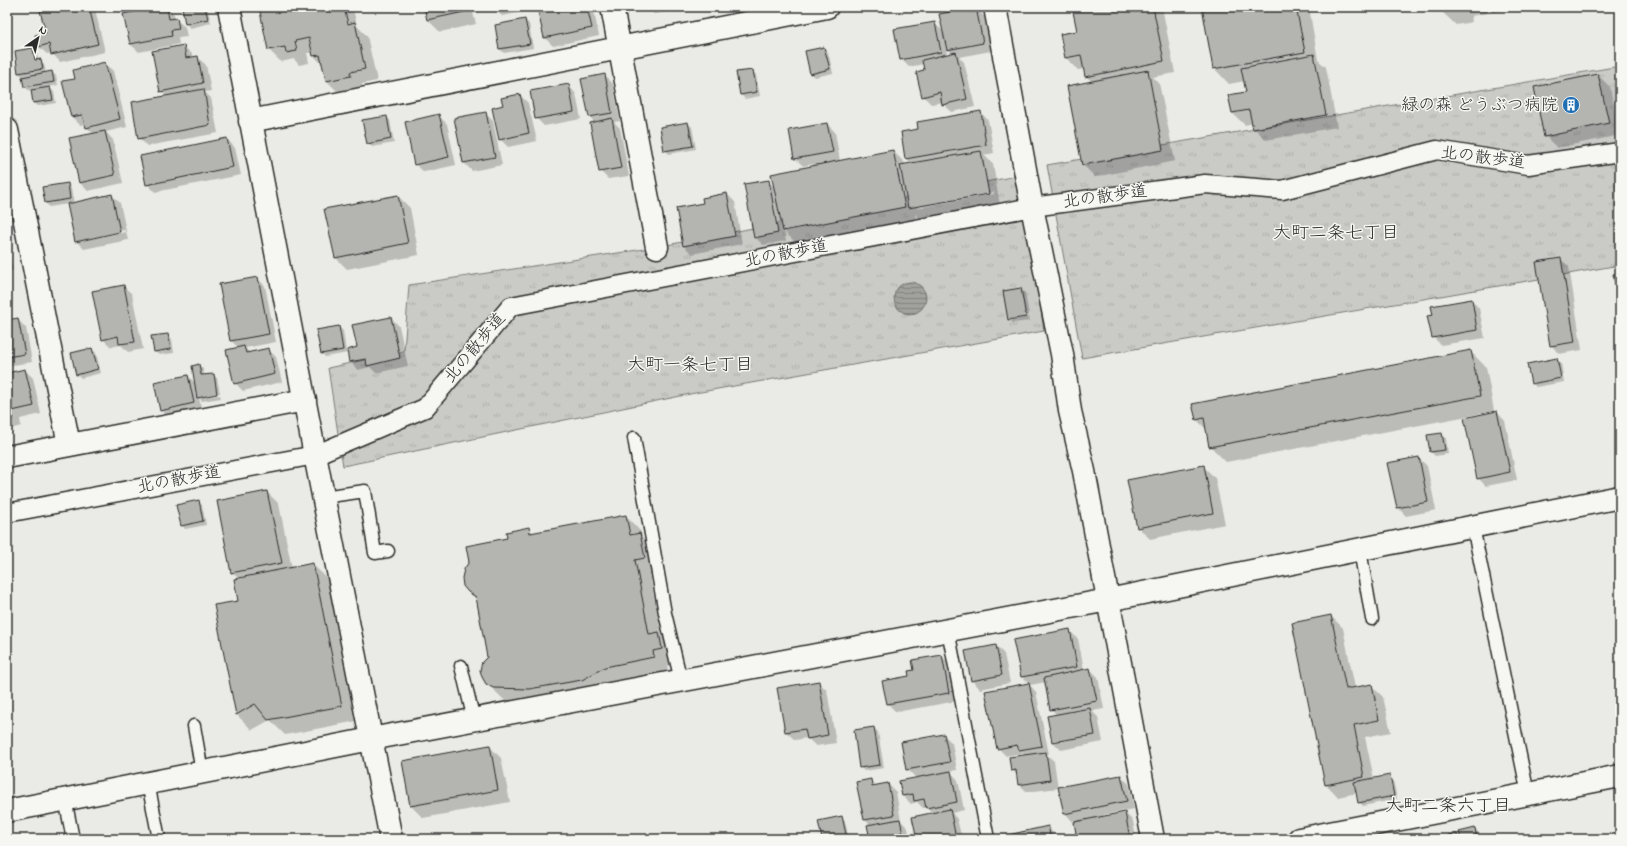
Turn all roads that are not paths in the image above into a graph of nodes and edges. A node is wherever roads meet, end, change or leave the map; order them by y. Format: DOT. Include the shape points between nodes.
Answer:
graph roads {
  1 [pos="229,7"];
  2 [pos="612,7"];
  3 [pos="827,7"];
  4 [pos="995,7"];
  5 [pos="619,47"];
  6 [pos="250,120"];
  7 [pos="7,130"];
  8 [pos="1620,152"];
  9 [pos="1032,207"];
  10 [pos="657,247"];
  11 [pos="305,400"];
  12 [pos="634,438"];
  13 [pos="69,445"];
  14 [pos="315,455"];
  15 [pos="7,458"];
  16 [pos="323,497"];
  17 [pos="1620,497"];
  18 [pos="7,513"];
  19 [pos="1473,527"];
  20 [pos="1360,550"];
  21 [pos="388,551"];
  22 [pos="1108,600"];
  23 [pos="1372,619"];
  24 [pos="948,630"];
  25 [pos="461,666"];
  26 [pos="681,681"];
  27 [pos="474,720"];
  28 [pos="194,726"];
  29 [pos="371,739"];
  30 [pos="202,772"];
  31 [pos="1620,776"];
  32 [pos="148,783"];
  33 [pos="1528,794"];
  34 [pos="65,799"];
  35 [pos="7,811"];
  36 [pos="73,839"];
  37 [pos="159,839"];
  38 [pos="391,839"];
  39 [pos="988,839"];
  40 [pos="1153,839"];
  41 [pos="1300,839"];
  1 -- 6 [label="street"];
  2 -- 5 [label="street"];
  3 -- 5 [label="street"];
  4 -- 9 [label="street"];
  5 -- 6 [label="street"];
  5 -- 10 [label="street"];
  6 -- 11 [label="street"];
  7 -- 13 [label="street"];
  8 -- 9 [label="street, 北の散歩道" via="1528,165 1438,150 1282,190 1205,184"];
  9 -- 14 [label="street, 北の散歩道" via="510,306 425,408"];
  9 -- 22 [label="street"];
  11 -- 13 [label="street"];
  11 -- 14 [label="street"];
  12 -- 26 [label="lane"];
  13 -- 15 [label="street"];
  14 -- 16 [label="street"];
  14 -- 18 [label="street, 北の散歩道"];
  16 -- 21 [label="lane" via="365,491 375,553"];
  16 -- 29 [label="street"];
  17 -- 19 [label="street"];
  19 -- 20 [label="street"];
  19 -- 33 [label="lane"];
  20 -- 22 [label="street"];
  20 -- 23 [label="lane"];
  22 -- 24 [label="street"];
  22 -- 40 [label="street"];
  24 -- 26 [label="street"];
  24 -- 39 [label="lane"];
  25 -- 27 [label="lane"];
  26 -- 27 [label="street"];
  27 -- 29 [label="street"];
  28 -- 30 [label="lane"];
  29 -- 30 [label="street"];
  29 -- 38 [label="street"];
  30 -- 32 [label="street"];
  31 -- 33 [label="street"];
  32 -- 34 [label="street"];
  32 -- 37 [label="lane"];
  33 -- 41 [label="street"];
  34 -- 35 [label="street"];
  34 -- 36 [label="lane"];
}
